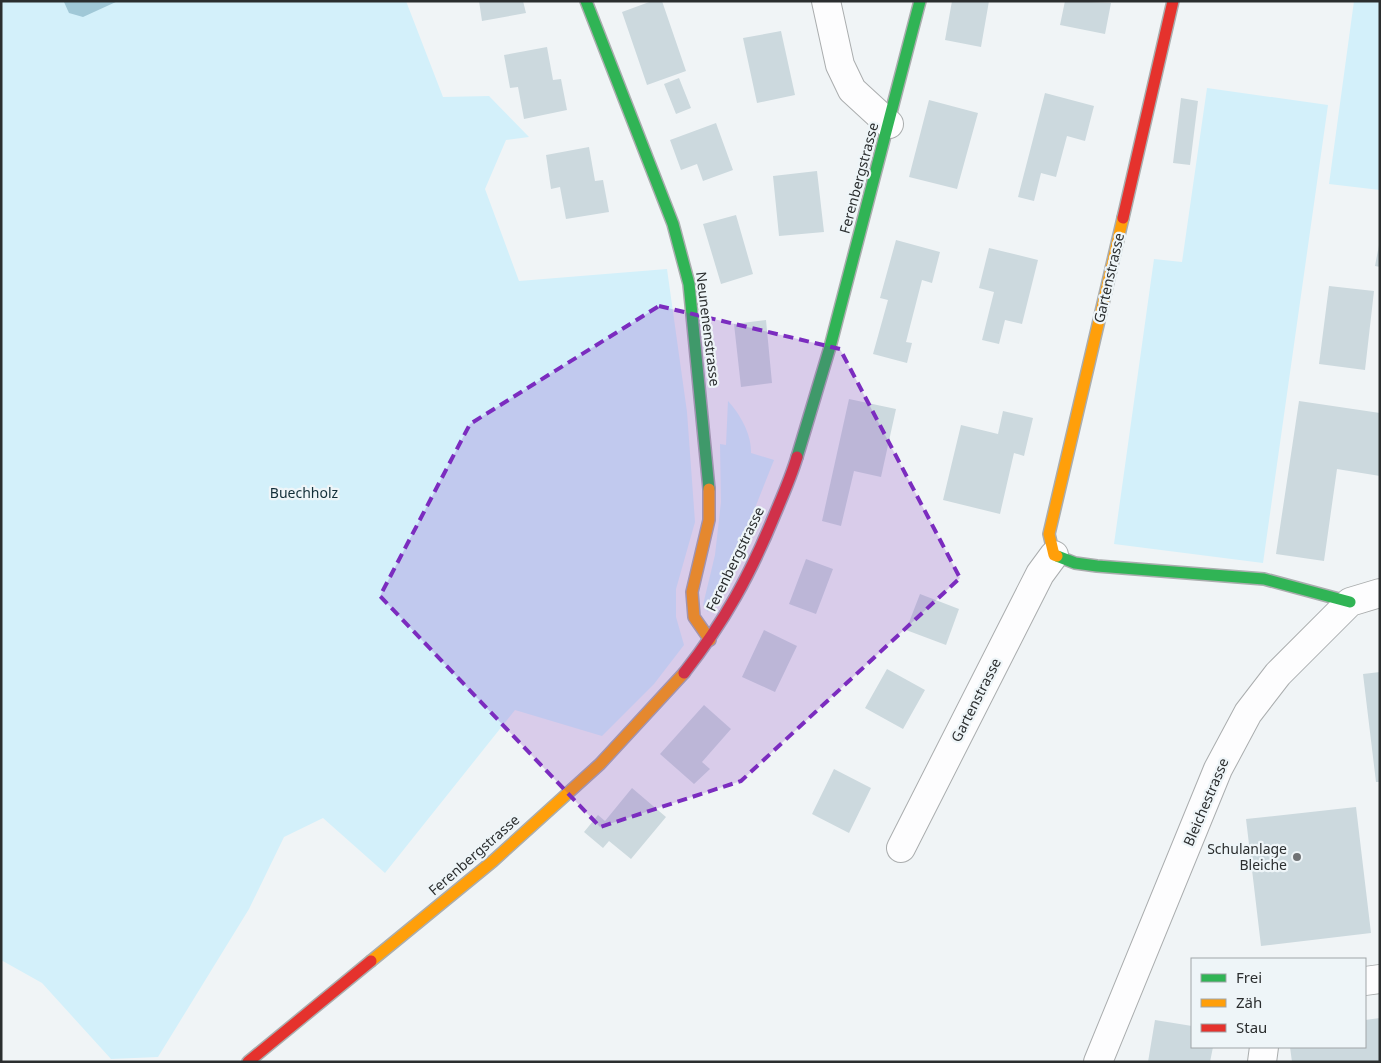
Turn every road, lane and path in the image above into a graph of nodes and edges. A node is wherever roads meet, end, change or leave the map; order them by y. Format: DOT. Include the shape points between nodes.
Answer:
graph roads {
  1 [pos="586,1"];
  2 [pos="826,1"];
  3 [pos="920,1"];
  4 [pos="1173,1"];
  5 [pos="889,124"];
  6 [pos="1054,555"];
  7 [pos="1380,593"];
  8 [pos="1350,602"];
  9 [pos="710,640"];
  10 [pos="901,848"];
  11 [pos="1380,979"];
  12 [pos="1366,981"];
  13 [pos="1264,1048"];
  14 [pos="248,1062"];
  15 [pos="1098,1062"];
  16 [pos="1262,1062"];
  1 -- 9 [label="street, Neunenenstrasse" via="673,224 689,284 709,476 709,520 692,592 694,617"];
  2 -- 5 [label="street" via="840,65 852,90"];
  3 -- 5 [label="street, Ferenbergstrasse"];
  4 -- 6 [label="street, Gartenstrasse" via="1050,534"];
  5 -- 9 [label="street, Ferenbergstrasse" via="794,468 761,548 735,601"];
  6 -- 8 [label="street" via="1075,563 1097,566 1264,579"];
  6 -- 10 [label="street, Gartenstrasse" via="1040,574"];
  7 -- 8 [label="street, Bleichestrasse"];
  8 -- 15 [label="street, Bleichestrasse" via="1278,674 1248,713 1234,738 1218,769"];
  9 -- 14 [label="street, Ferenbergstrasse" via="677,683 606,758 493,861"];
  11 -- 12 [label="street"];
  13 -- 16 [label="street"];
}
